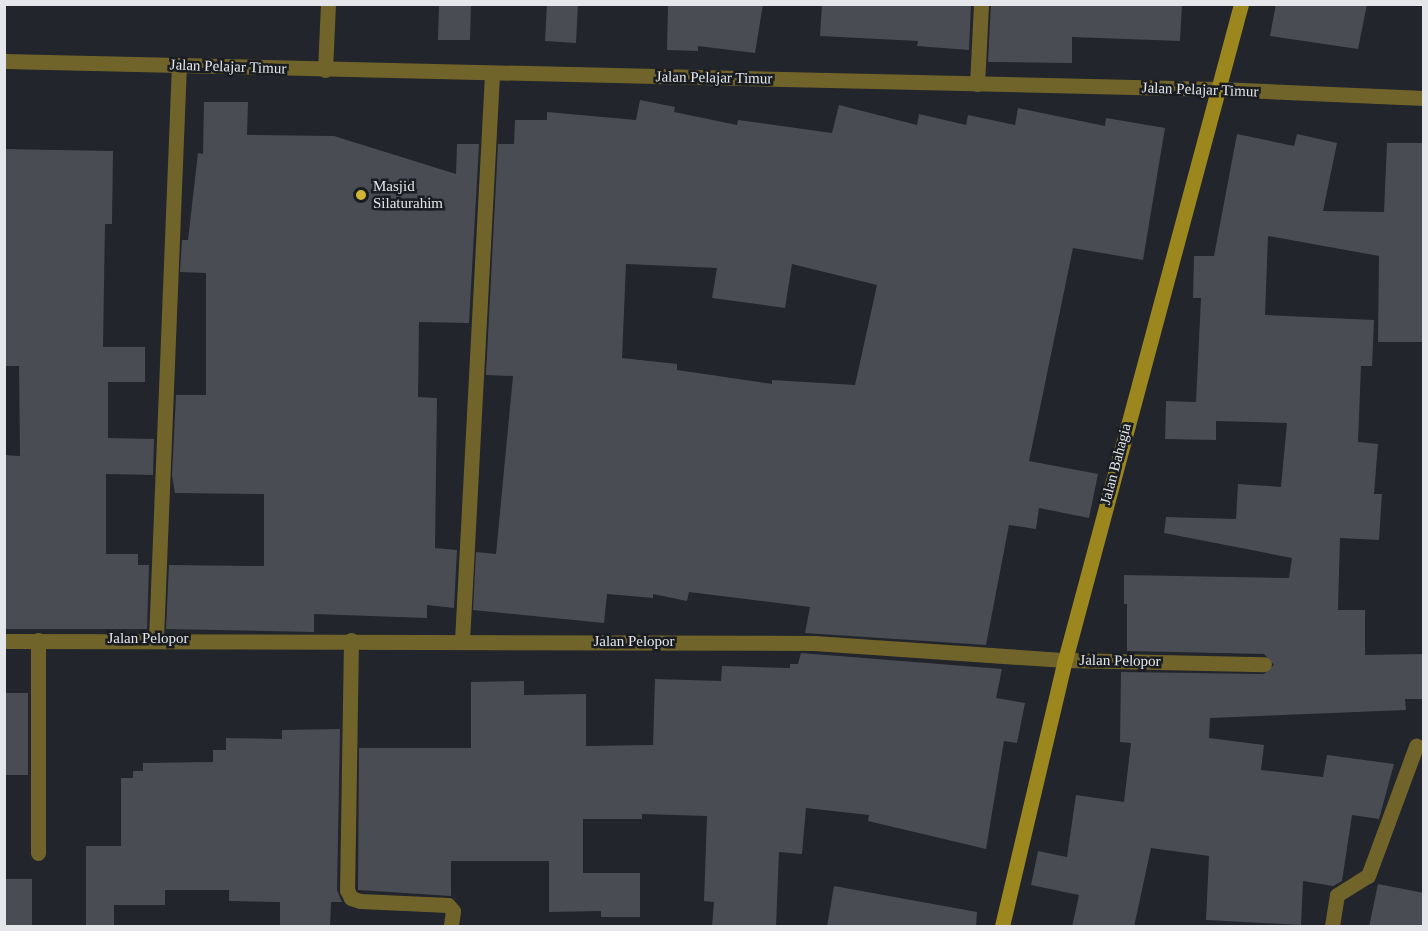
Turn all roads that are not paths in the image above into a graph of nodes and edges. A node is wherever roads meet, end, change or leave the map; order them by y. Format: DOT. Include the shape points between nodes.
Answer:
graph roads {
  1 [pos="328,4"];
  2 [pos="981,4"];
  3 [pos="1241,4"];
  4 [pos="4,61"];
  5 [pos="179,65"];
  6 [pos="325,70"];
  7 [pos="492,74"];
  8 [pos="977,84"];
  9 [pos="1218,89"];
  10 [pos="1424,98"];
  11 [pos="156,639"];
  12 [pos="4,640"];
  13 [pos="38,640"];
  14 [pos="351,640"];
  15 [pos="462,641"];
  16 [pos="1065,660"];
  17 [pos="1264,664"];
  18 [pos="1416,746"];
  19 [pos="38,853"];
  20 [pos="451,927"];
  21 [pos="1002,927"];
  22 [pos="1332,927"];
  1 -- 6 [label="street"];
  2 -- 8 [label="street"];
  3 -- 9 [label="main road, Jalan Bahagia"];
  4 -- 5 [label="street, Jalan Pelajar Timur"];
  5 -- 6 [label="street, Jalan Pelajar Timur"];
  5 -- 11 [label="street"];
  6 -- 7 [label="street, Jalan Pelajar Timur"];
  7 -- 8 [label="street, Jalan Pelajar Timur"];
  7 -- 15 [label="street"];
  8 -- 9 [label="street, Jalan Pelajar Timur"];
  9 -- 10 [label="street, Jalan Pelajar Timur"];
  9 -- 16 [label="main road, Jalan Bahagia"];
  11 -- 13 [label="street, Jalan Pelopor"];
  11 -- 14 [label="street, Jalan Pelopor"];
  12 -- 13 [label="street, Jalan Pelopor"];
  13 -- 19 [label="street"];
  14 -- 15 [label="street, Jalan Pelopor"];
  14 -- 20 [label="street" via="347,890 351,898 360,901 448,905 453,911"];
  15 -- 16 [label="street, Jalan Pelopor" via="814,643"];
  16 -- 17 [label="street, Jalan Pelopor"];
  16 -- 21 [label="main road, Jalan Bahagia"];
  18 -- 22 [label="street" via="1368,876 1337,895"];
}
